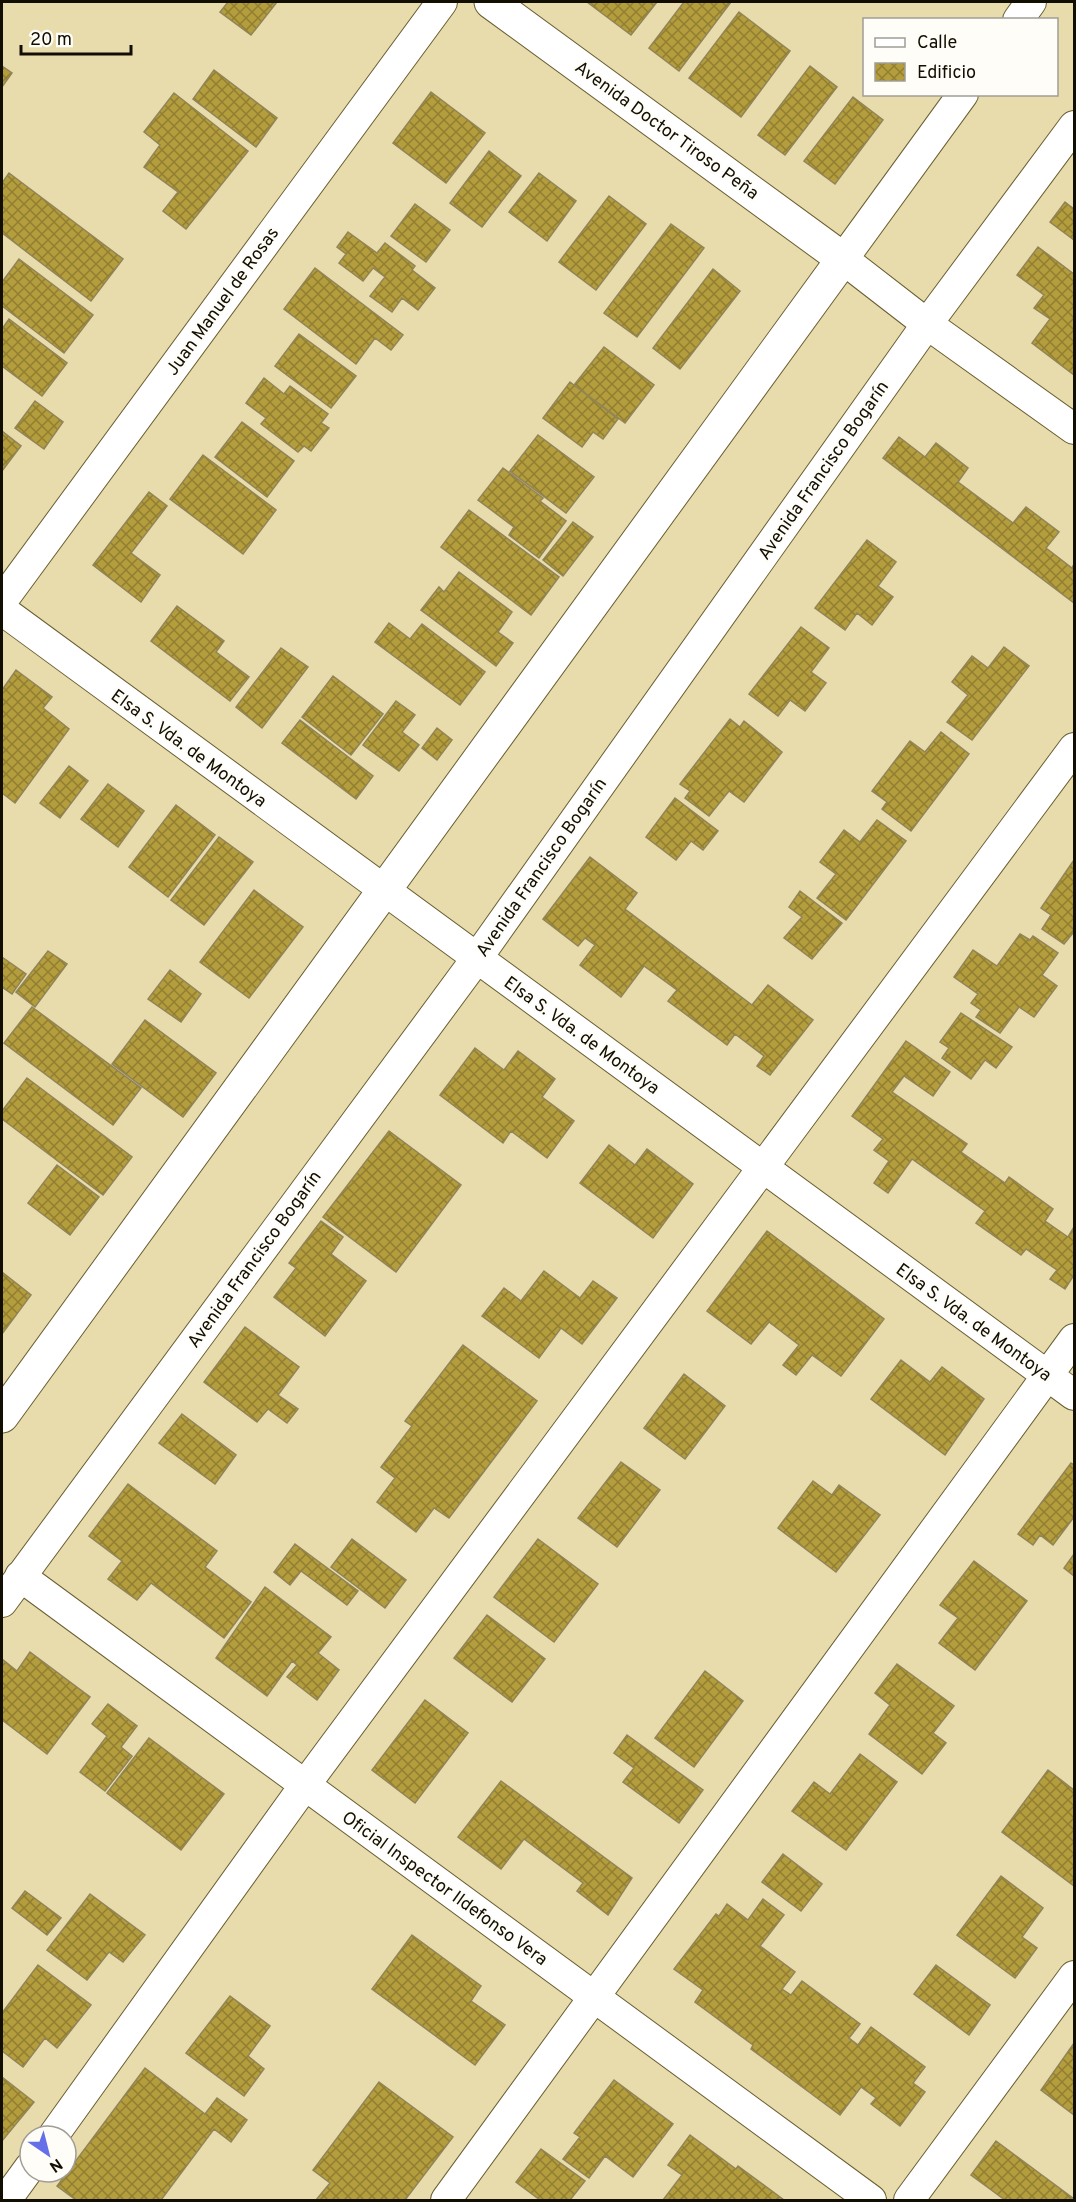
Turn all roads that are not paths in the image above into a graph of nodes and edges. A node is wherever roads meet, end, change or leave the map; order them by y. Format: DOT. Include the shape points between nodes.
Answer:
graph roads {
  1 [pos="442,2"];
  2 [pos="491,2"];
  3 [pos="1031,2"];
  4 [pos="1019,18"];
  5 [pos="962,96"];
  6 [pos="1074,126"];
  7 [pos="843,259"];
  8 [pos="927,324"];
  9 [pos="1074,429"];
  10 [pos="2,601"];
  11 [pos="2,610"];
  12 [pos="1074,748"];
  13 [pos="384,890"];
  14 [pos="477,958"];
  15 [pos="763,1167"];
  16 [pos="1074,1338"];
  17 [pos="1047,1376"];
  18 [pos="1074,1395"];
  19 [pos="2,1416"];
  20 [pos="20,1576"];
  21 [pos="2,1602"];
  22 [pos="305,1785"];
  23 [pos="1074,1976"];
  24 [pos="593,1996"];
  25 [pos="62,2124"];
  26 [pos="18,2184"];
  27 [pos="6,2200"];
  28 [pos="446,2200"];
  29 [pos="871,2200"];
  30 [pos="909,2200"];
  1 -- 10 [label="street, Juan Manuel de Rosas"];
  2 -- 7 [label="street, Avenida Doctor Tiroso Peña"];
  3 -- 4 [label="street"];
  5 -- 7 [label="street"];
  6 -- 8 [label="street, Avenida Francisco Bogarín"];
  7 -- 8 [label="street"];
  7 -- 13 [label="street"];
  8 -- 9 [label="street"];
  8 -- 14 [label="street, Avenida Francisco Bogarín"];
  11 -- 13 [label="street, Elsa S. Vda. de Montoya"];
  12 -- 15 [label="street"];
  13 -- 14 [label="street, Elsa S. Vda. de Montoya"];
  13 -- 19 [label="street"];
  14 -- 15 [label="street, Elsa S. Vda. de Montoya"];
  14 -- 20 [label="street, Avenida Francisco Bogarín"];
  15 -- 17 [label="street, Elsa S. Vda. de Montoya"];
  15 -- 22 [label="street"];
  16 -- 17 [label="street"];
  17 -- 18 [label="street, Elsa S. Vda. de Montoya"];
  17 -- 24 [label="street"];
  20 -- 21 [label="street, Avenida Francisco Bogarín"];
  20 -- 22 [label="street, Oficial Inspector Ildefonso Vera"];
  22 -- 24 [label="street, Oficial Inspector Ildefonso Vera"];
  22 -- 25 [label="street"];
  23 -- 30 [label="street"];
  24 -- 28 [label="street"];
  24 -- 29 [label="street, Oficial Inspector Ildefonso Vera"];
  26 -- 27 [label="street"];
}
